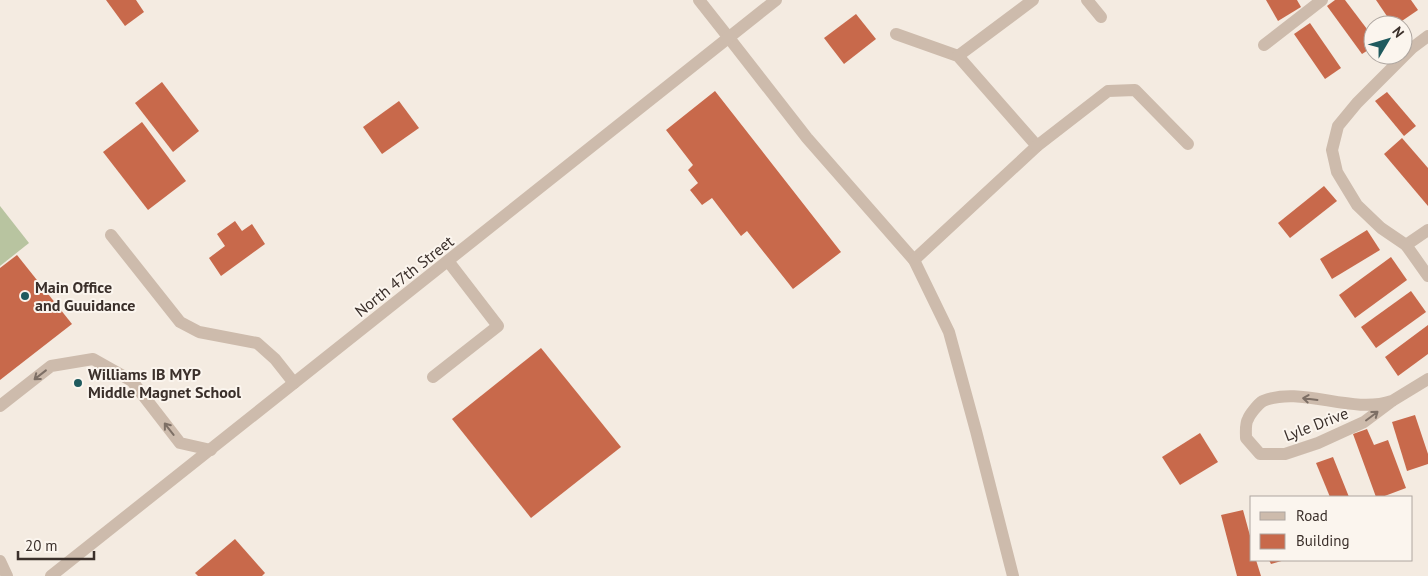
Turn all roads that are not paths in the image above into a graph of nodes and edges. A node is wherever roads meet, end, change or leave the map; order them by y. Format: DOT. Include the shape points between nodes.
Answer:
graph roads {
  1 [pos="699,0"];
  2 [pos="776,0"];
  3 [pos="1032,0"];
  4 [pos="1087,0"];
  5 [pos="1322,0"];
  6 [pos="1101,18"];
  7 [pos="896,34"];
  8 [pos="1428,36"];
  9 [pos="729,38"];
  10 [pos="1264,46"];
  11 [pos="958,56"];
  12 [pos="1188,144"];
  13 [pos="1037,146"];
  14 [pos="1428,230"];
  15 [pos="111,235"];
  16 [pos="1406,246"];
  17 [pos="914,260"];
  18 [pos="448,261"];
  19 [pos="1428,276"];
  20 [pos="433,377"];
  21 [pos="1428,379"];
  22 [pos="294,384"];
  23 [pos="1392,401"];
  24 [pos="0,406"];
  25 [pos="210,450"];
  26 [pos="0,561"];
  27 [pos="7,576"];
  28 [pos="51,576"];
  29 [pos="1013,576"];
  1 -- 9 [label="street"];
  2 -- 9 [label="street, North 47th Street"];
  3 -- 11 [label="street"];
  4 -- 6 [label="street"];
  5 -- 10 [label="street"];
  7 -- 11 [label="street"];
  8 -- 16 [label="street" via="1375,83 1338,126 1332,150 1337,172 1357,205"];
  9 -- 17 [label="street" via="807,138"];
  9 -- 18 [label="street, North 47th Street"];
  11 -- 13 [label="street"];
  12 -- 13 [label="street" via="1135,90 1108,91"];
  13 -- 17 [label="street"];
  14 -- 16 [label="street"];
  15 -- 22 [label="street" via="180,322 199,332 257,343 275,359"];
  16 -- 19 [label="street"];
  17 -- 29 [label="street" via="949,332"];
  18 -- 20 [label="street" via="498,326"];
  18 -- 22 [label="street, North 47th Street"];
  21 -- 23 [label="street, Lyle Drive"];
  22 -- 25 [label="street, North 47th Street"];
  23 -- 23 [label="street, Lyle Drive, one-way" via="1380,405 1345,404 1288,396 1261,402 1247,420 1246,438 1260,454 1285,454 1364,422"];
  25 -- 24 [label="street, one-way" via="180,443 132,381 93,359 51,366"];
  25 -- 28 [label="street, North 47th Street"];
  26 -- 27 [label="street"];
}
